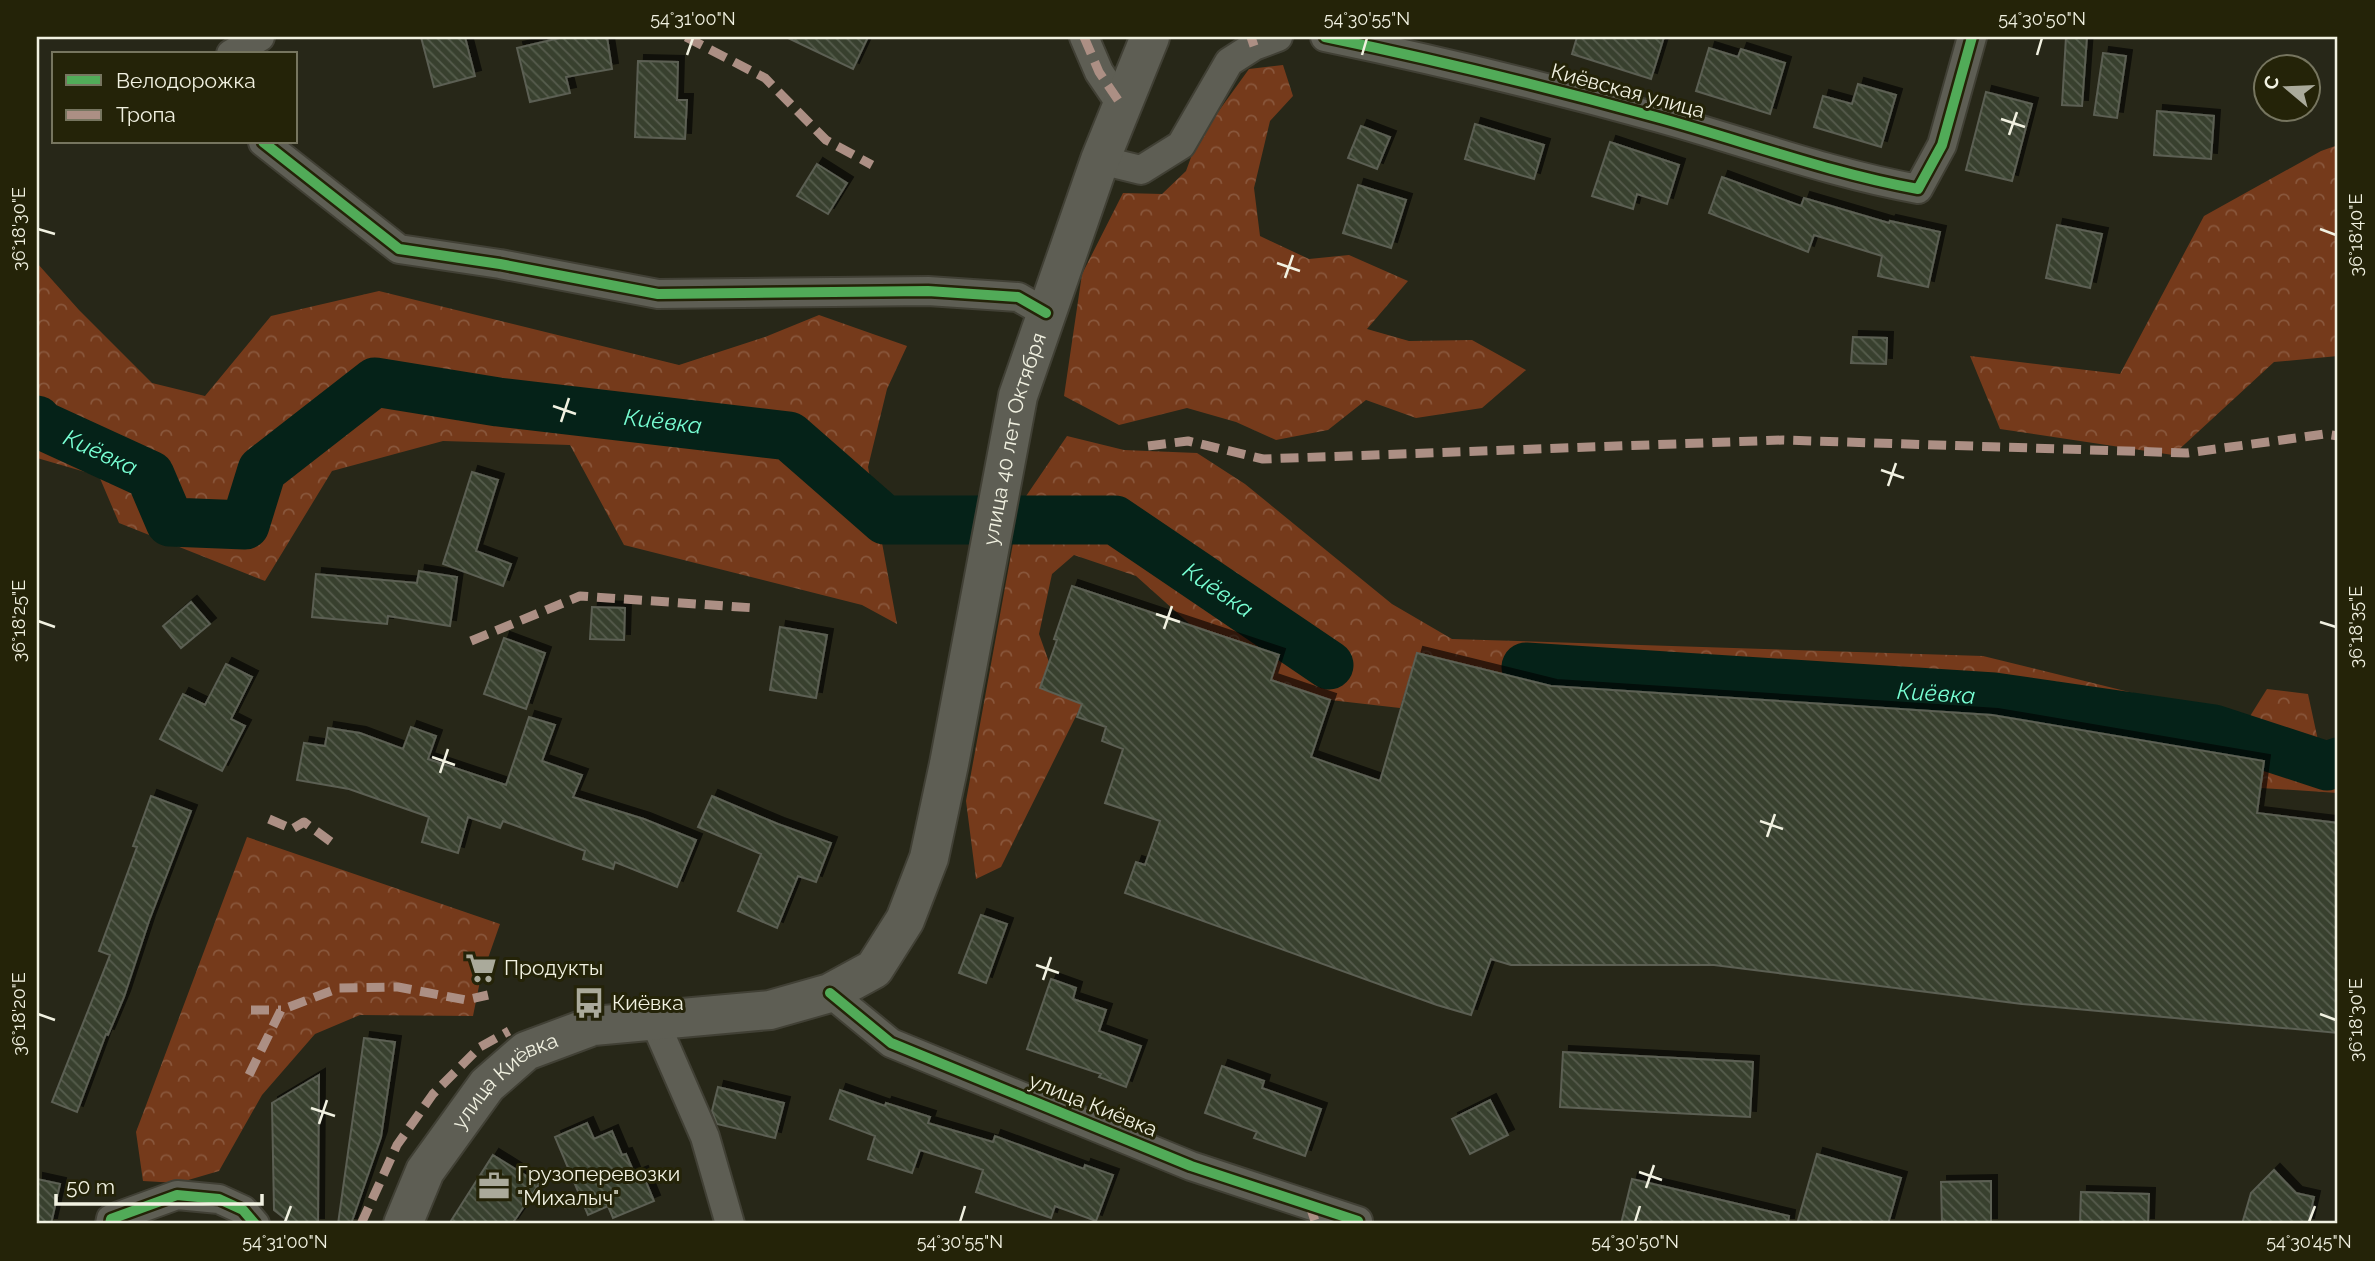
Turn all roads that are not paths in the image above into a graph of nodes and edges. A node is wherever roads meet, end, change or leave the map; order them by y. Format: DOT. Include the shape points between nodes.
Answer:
graph roads {
  1 [pos="260,37"];
  2 [pos="1084,37"];
  3 [pos="1150,37"];
  4 [pos="1278,37"];
  5 [pos="1325,37"];
  6 [pos="1972,37"];
  7 [pos="234,52"];
  8 [pos="1122,106"];
  9 [pos="266,144"];
  10 [pos="1100,160"];
  11 [pos="1046,313"];
  12 [pos="929,858"];
  13 [pos="830,993"];
  14 [pos="654,1020"];
  15 [pos="1358,1221"];
  16 [pos="110,1224"];
  17 [pos="255,1224"];
  18 [pos="403,1224"];
  19 [pos="730,1224"];
  1 -- 7 [label="street"];
  2 -- 8 [label="street" via="1099,72"];
  3 -- 8 [label="main road, улица 40 лет Октября"];
  4 -- 10 [label="street" via="1229,62 1181,145 1141,170"];
  5 -- 6 [label="street, Киёвская улица" via="1440,61 1658,118 1863,180 1918,190 1942,145"];
  8 -- 10 [label="main road, улица 40 лет Октября"];
  9 -- 11 [label="street" via="399,249 658,294 928,291 1018,297"];
  10 -- 11 [label="main road, улица 40 лет Октября"];
  11 -- 12 [label="main road, улица 40 лет Октября" via="1018,396"];
  12 -- 13 [label="main road, улица Киёвка" via="905,920 874,969"];
  13 -- 14 [label="main road, улица Киёвка" via="770,1010"];
  13 -- 15 [label="street, улица Киёвка" via="891,1043 1191,1166"];
  14 -- 18 [label="main road, улица Киёвка" via="593,1026 526,1051 487,1085 425,1171"];
  14 -- 19 [label="street" via="705,1137"];
  16 -- 17 [label="street" via="111,1219 177,1195 219,1199 243,1210"];
}
